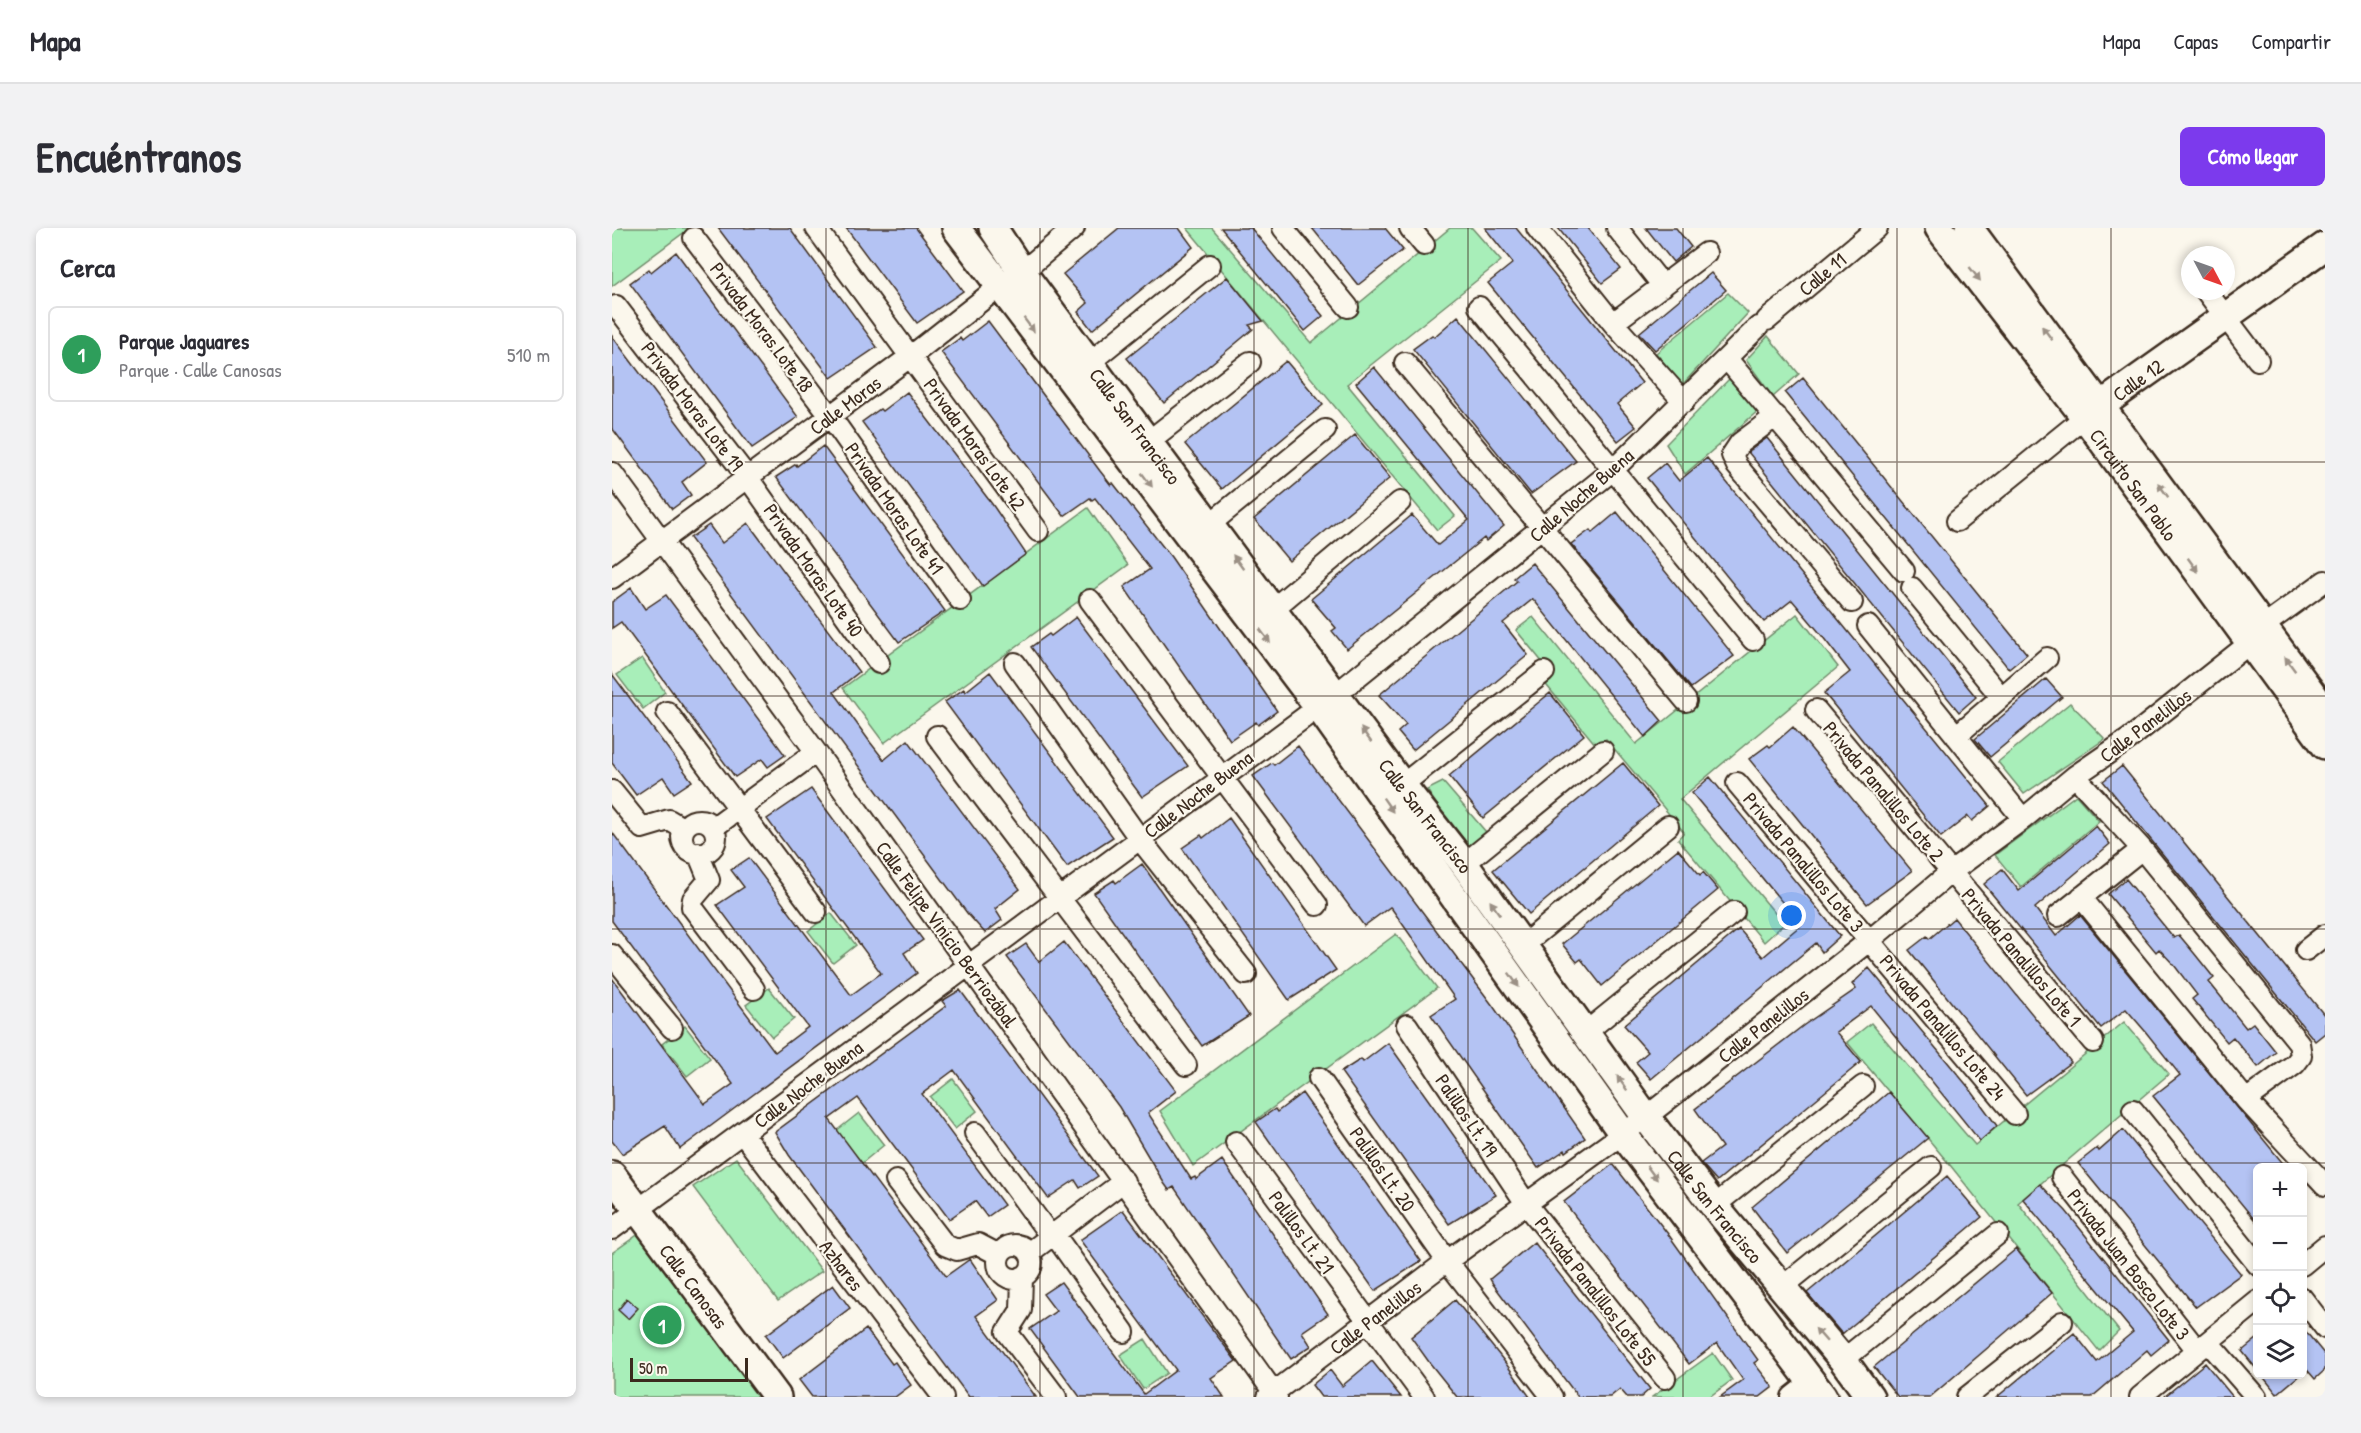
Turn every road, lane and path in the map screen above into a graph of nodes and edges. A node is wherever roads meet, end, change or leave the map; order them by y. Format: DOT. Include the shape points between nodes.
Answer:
graph roads {
  1 [pos="816,228"];
  2 [pos="956,228"];
  3 [pos="993,228"];
  4 [pos="1074,228"];
  5 [pos="1283,228"];
  6 [pos="1410,228"];
  7 [pos="1537,228"];
  8 [pos="1617,228"];
  9 [pos="1877,228"];
  10 [pos="1939,228"];
  11 [pos="1969,228"];
  12 [pos="694,238"];
  13 [pos="1424,245"];
  14 [pos="2325,246"];
  15 [pos="1706,253"];
  16 [pos="1210,265"];
  17 [pos="1011,279"];
  18 [pos="1664,286"];
  19 [pos="2213,300"];
  20 [pos="616,306"];
  21 [pos="1348,307"];
  22 [pos="1479,307"];
  23 [pos="2225,316"];
  24 [pos="1613,323"];
  25 [pos="1762,324"];
  26 [pos="911,356"];
  27 [pos="1727,359"];
  28 [pos="2258,360"];
  29 [pos="1090,362"];
  30 [pos="1250,362"];
  31 [pos="1406,363"];
  32 [pos="1684,402"];
  33 [pos="2093,411"];
  34 [pos="830,416"];
  35 [pos="1776,416"];
  36 [pos="1325,430"];
  37 [pos="1149,441"];
  38 [pos="1613,470"];
  39 [pos="612,473"];
  40 [pos="748,478"];
  41 [pos="1400,502"];
  42 [pos="1957,521"];
  43 [pos="1210,524"];
  44 [pos="1541,530"];
  45 [pos="1038,531"];
  46 [pos="661,542"];
  47 [pos="612,578"];
  48 [pos="2325,581"];
  49 [pos="960,600"];
  50 [pos="1090,600"];
  51 [pos="1852,602"];
  52 [pos="1273,609"];
  53 [pos="1868,626"];
  54 [pos="2256,634"];
  55 [pos="1753,640"];
  56 [pos="2047,658"];
  57 [pos="879,663"];
  58 [pos="1015,663"];
  59 [pos="1544,672"];
  60 [pos="2001,697"];
  61 [pos="1327,700"];
  62 [pos="1686,701"];
  63 [pos="1816,710"];
  64 [pos="2325,711"];
  65 [pos="667,712"];
  66 [pos="937,736"];
  67 [pos="1956,736"];
  68 [pos="2325,745"];
  69 [pos="816,752"];
  70 [pos="1603,752"];
  71 [pos="2075,776"];
  72 [pos="1221,777"];
  73 [pos="1737,783"];
  74 [pos="1402,785"];
  75 [pos="612,791"];
  76 [pos="738,809"];
  77 [pos="2023,819"];
  78 [pos="1668,826"];
  79 [pos="714,827"];
  80 [pos="684,830"];
  81 [pos="1139,838"];
  82 [pos="2142,849"];
  83 [pos="698,853"];
  84 [pos="1464,864"];
  85 [pos="1951,872"];
  86 [pos="2081,897"];
  87 [pos="1058,898"];
  88 [pos="1317,905"];
  89 [pos="816,912"];
  90 [pos="1734,912"];
  91 [pos="2058,916"];
  92 [pos="2325,935"];
  93 [pos="1870,940"];
  94 [pos="1522,946"];
  95 [pos="2306,950"];
  96 [pos="612,955"];
  97 [pos="968,963"];
  98 [pos="1246,974"];
  99 [pos="754,989"];
  100 [pos="1407,1025"];
  101 [pos="672,1028"];
  102 [pos="1586,1032"];
  103 [pos="2093,1042"];
  104 [pos="1186,1065"];
  105 [pos="1319,1078"];
  106 [pos="1863,1086"];
  107 [pos="2246,1100"];
  108 [pos="2133,1110"];
  109 [pos="2015,1114"];
  110 [pos="1646,1117"];
  111 [pos="742,1133"];
  112 [pos="975,1133"];
  113 [pos="1623,1134"];
  114 [pos="1236,1142"];
  115 [pos="1931,1167"];
  116 [pos="612,1175"];
  117 [pos="2062,1178"];
  118 [pos="896,1181"];
  119 [pos="1124,1181"];
  120 [pos="2325,1185"];
  121 [pos="1527,1205"];
  122 [pos="1714,1206"];
  123 [pos="638,1210"];
  124 [pos="612,1229"];
  125 [pos="1998,1234"];
  126 [pos="1052,1235"];
  127 [pos="2325,1246"];
  128 [pos="1029,1253"];
  129 [pos="999,1255"];
  130 [pos="2253,1259"];
  131 [pos="1448,1261"];
  132 [pos="2307,1261"];
  133 [pos="1022,1277"];
  134 [pos="1781,1288"];
  135 [pos="2253,1305"];
  136 [pos="2307,1305"];
  137 [pos="2062,1322"];
  138 [pos="1368,1323"];
  139 [pos="2325,1328"];
  140 [pos="1124,1332"];
  141 [pos="2202,1346"];
  142 [pos="1843,1360"];
  143 [pos="1665,1378"];
  144 [pos="1809,1392"];
  145 [pos="1273,1396"];
  146 [pos="777,1397"];
  147 [pos="943,1397"];
  148 [pos="1056,1397"];
  149 [pos="1424,1397"];
  150 [pos="1552,1397"];
  151 [pos="1870,1397"];
  152 [pos="1967,1397"];
  153 [pos="2140,1397"];
  154 [pos="2256,1397"];
  1 -- 26 [label="street, Privada Moras Lote 42"];
  2 -- 17 [label="street, Calle San Francisco"];
  3 -- 17 [label="street, Calle San Francisco"];
  4 -- 17 [label="street, Calle Moras"];
  5 -- 21 [label="street"];
  6 -- 13 [label="street"];
  7 -- 24 [label="street"];
  8 -- 18 [label="street"];
  9 -- 25 [label="street, Calle 11"];
  10 -- 33 [label="street, Circuito San Pablo, one-way"];
  33 -- 11 [label="street, Circuito San Pablo, one-way"];
  12 -- 34 [label="street, Privada Moras Lote 18"];
  14 -- 23 [label="street, Calle 12"];
  15 -- 18 [label="street"];
  16 -- 29 [label="street"];
  17 -- 26 [label="street, Calle Moras"];
  17 -- 29 [label="street, Calle San Francisco"];
  17 -- 61 [label="street, Calle San Francisco, one-way"];
  18 -- 24 [label="street"];
  19 -- 23 [label="street"];
  20 -- 40 [label="street, Privada Moras Lote 19"];
  22 -- 38 [label="street"];
  23 -- 28 [label="street"];
  23 -- 33 [label="street, Calle 12"];
  24 -- 32 [label="street"];
  25 -- 27 [label="street, Calle Noche Buena"];
  26 -- 34 [label="street, Calle Moras"];
  26 -- 45 [label="street, Privada Moras Lote 42"];
  27 -- 32 [label="street, Calle Noche Buena"];
  27 -- 35 [label="street"];
  29 -- 37 [label="street, Calle San Francisco"];
  30 -- 37 [label="street"];
  31 -- 44 [label="street"];
  32 -- 38 [label="street, Calle Noche Buena"];
  33 -- 42 [label="street, Calle 12"];
  33 -- 54 [label="street, Circuito San Pablo"];
  34 -- 40 [label="street, Calle Moras"];
  34 -- 49 [label="street, Privada Moras Lote 41"];
  35 -- 51 [label="street" via="1740,443 1732,455 1737,466"];
  35 -- 60 [label="street"];
  36 -- 43 [label="street"];
  37 -- 43 [label="street, Calle San Francisco"];
  38 -- 44 [label="street, Calle Noche Buena"];
  38 -- 55 [label="street"];
  39 -- 46 [label="street, Calle Felipe Vinicio Berriozábal"];
  40 -- 46 [label="street, Calle Moras"];
  40 -- 57 [label="street, Privada Moras Lote 40"];
  41 -- 52 [label="street"];
  52 -- 43 [label="street, Calle San Francisco, one-way"];
  44 -- 61 [label="street, Calle Noche Buena"];
  44 -- 62 [label="street"];
  46 -- 47 [label="street, Calle Moras"];
  46 -- 69 [label="street, Calle Felipe Vinicio Berriozábal"];
  48 -- 54 [label="street, Calle Panelillos"];
  50 -- 72 [label="street"];
  52 -- 61 [label="street, Calle San Francisco"];
  53 -- 67 [label="street"];
  64 -- 54 [label="street, Circuito San Pablo, one-way"];
  54 -- 68 [label="street, Circuito San Pablo"];
  54 -- 71 [label="street, Calle Panelillos" via="2129,739"];
  56 -- 60 [label="street"];
  58 -- 81 [label="street"];
  59 -- 74 [label="street"];
  60 -- 67 [label="street"];
  61 -- 72 [label="street, Calle Noche Buena"];
  74 -- 61 [label="street, Calle San Francisco, one-way"];
  61 -- 113 [label="street, Calle San Francisco, one-way"];
  63 -- 85 [label="street, Privada Panalillos Lote 2"];
  65 -- 76 [label="street"];
  66 -- 87 [label="street"];
  67 -- 77 [label="street"];
  69 -- 76 [label="street"];
  69 -- 97 [label="street, Calle Felipe Vinicio Berriozábal"];
  70 -- 84 [label="street"];
  71 -- 77 [label="street, Calle Panelillos"];
  71 -- 82 [label="street"];
  72 -- 81 [label="street, Calle Noche Buena"];
  72 -- 88 [label="street"];
  73 -- 93 [label="street, Privada Panalillos Lote 3"];
  74 -- 84 [label="street, Calle San Francisco"];
  75 -- 80 [label="street" via="642,828 669,820"];
  76 -- 79 [label="street"];
  76 -- 89 [label="street"];
  77 -- 85 [label="street, Calle Panelillos"];
  78 -- 94 [label="street"];
  79 -- 80 [label="street" via="698,819"];
  79 -- 83 [label="street" via="714,845 708,852"];
  80 -- 83 [label="street" via="683,842"];
  81 -- 87 [label="street, Calle Noche Buena"];
  81 -- 98 [label="street"];
  82 -- 86 [label="street"];
  82 -- 107 [label="street" via="2299,1043 2301,1056 2295,1064"];
  83 -- 99 [label="street" via="709,880 693,899 692,907"];
  94 -- 84 [label="street, Calle San Francisco, one-way"];
  85 -- 93 [label="street, Calle Panelillos"];
  85 -- 103 [label="street, Privada Panalillos Lote 1"];
  86 -- 91 [label="street"];
  86 -- 107 [label="street"];
  87 -- 97 [label="street, Calle Noche Buena"];
  87 -- 104 [label="street"];
  90 -- 102 [label="street"];
  92 -- 95 [label="street"];
  93 -- 109 [label="street, Privada Panalillos Lote 24"];
  93 -- 110 [label="street, Calle Panelillos"];
  94 -- 102 [label="street, Calle San Francisco"];
  96 -- 101 [label="street"];
  97 -- 111 [label="street, Calle Noche Buena"];
  97 -- 119 [label="street, Calle Felipe Vinicio Berriozábal"];
  100 -- 121 [label="street, Palillos Lt. 19"];
  110 -- 102 [label="street, Calle San Francisco, one-way"];
  105 -- 131 [label="street, Palillos Lt. 20"];
  106 -- 122 [label="street"];
  107 -- 120 [label="street"];
  108 -- 130 [label="street"];
  110 -- 113 [label="street, Calle Panelillos"];
  110 -- 122 [label="street, Calle San Francisco"];
  111 -- 123 [label="street, Calle Noche Buena"];
  111 -- 147 [label="street, Azhares"];
  112 -- 126 [label="street"];
  113 -- 121 [label="street, Calle Panelillos"];
  113 -- 144 [label="street, Calle San Francisco, one-way"];
  114 -- 138 [label="street, Palillos Lt. 21"];
  115 -- 134 [label="street"];
  116 -- 123 [label="street, Calle Canosas"];
  117 -- 141 [label="street, Privada Juan Bosco Lote 3"];
  118 -- 129 [label="street" via="945,1245 957,1250 984,1245"];
  119 -- 126 [label="street"];
  119 -- 145 [label="street, Calle Felipe Vinicio Berriozábal"];
  121 -- 131 [label="street, Calle Panelillos"];
  121 -- 143 [label="street, Privada Panalillos Lote 55"];
  122 -- 134 [label="street, Calle San Francisco"];
  123 -- 124 [label="street, Calle Noche Buena"];
  123 -- 146 [label="street, Calle Canosas"];
  125 -- 142 [label="street"];
  126 -- 128 [label="street"];
  126 -- 140 [label="street"];
  127 -- 132 [label="street"];
  128 -- 129 [label="street" via="1014,1245"];
  128 -- 133 [label="street" via="1032,1262"];
  129 -- 133 [label="street" via="1003,1274 1009,1278"];
  131 -- 138 [label="street, Calle Panelillos"];
  131 -- 150 [label="street, Palillos Lt. 20"];
  133 -- 148 [label="street" via="1022,1310 1007,1332"];
  142 -- 134 [label="street, Calle San Francisco, one-way"];
  135 -- 141 [label="street"];
  136 -- 139 [label="street"];
  137 -- 152 [label="street"];
  138 -- 145 [label="street, Calle Panelillos"];
  138 -- 149 [label="street, Palillos Lt. 21"];
  141 -- 153 [label="street"];
  141 -- 154 [label="street, Privada Juan Bosco Lote 3"];
  142 -- 151 [label="street, Calle San Francisco"];
}
